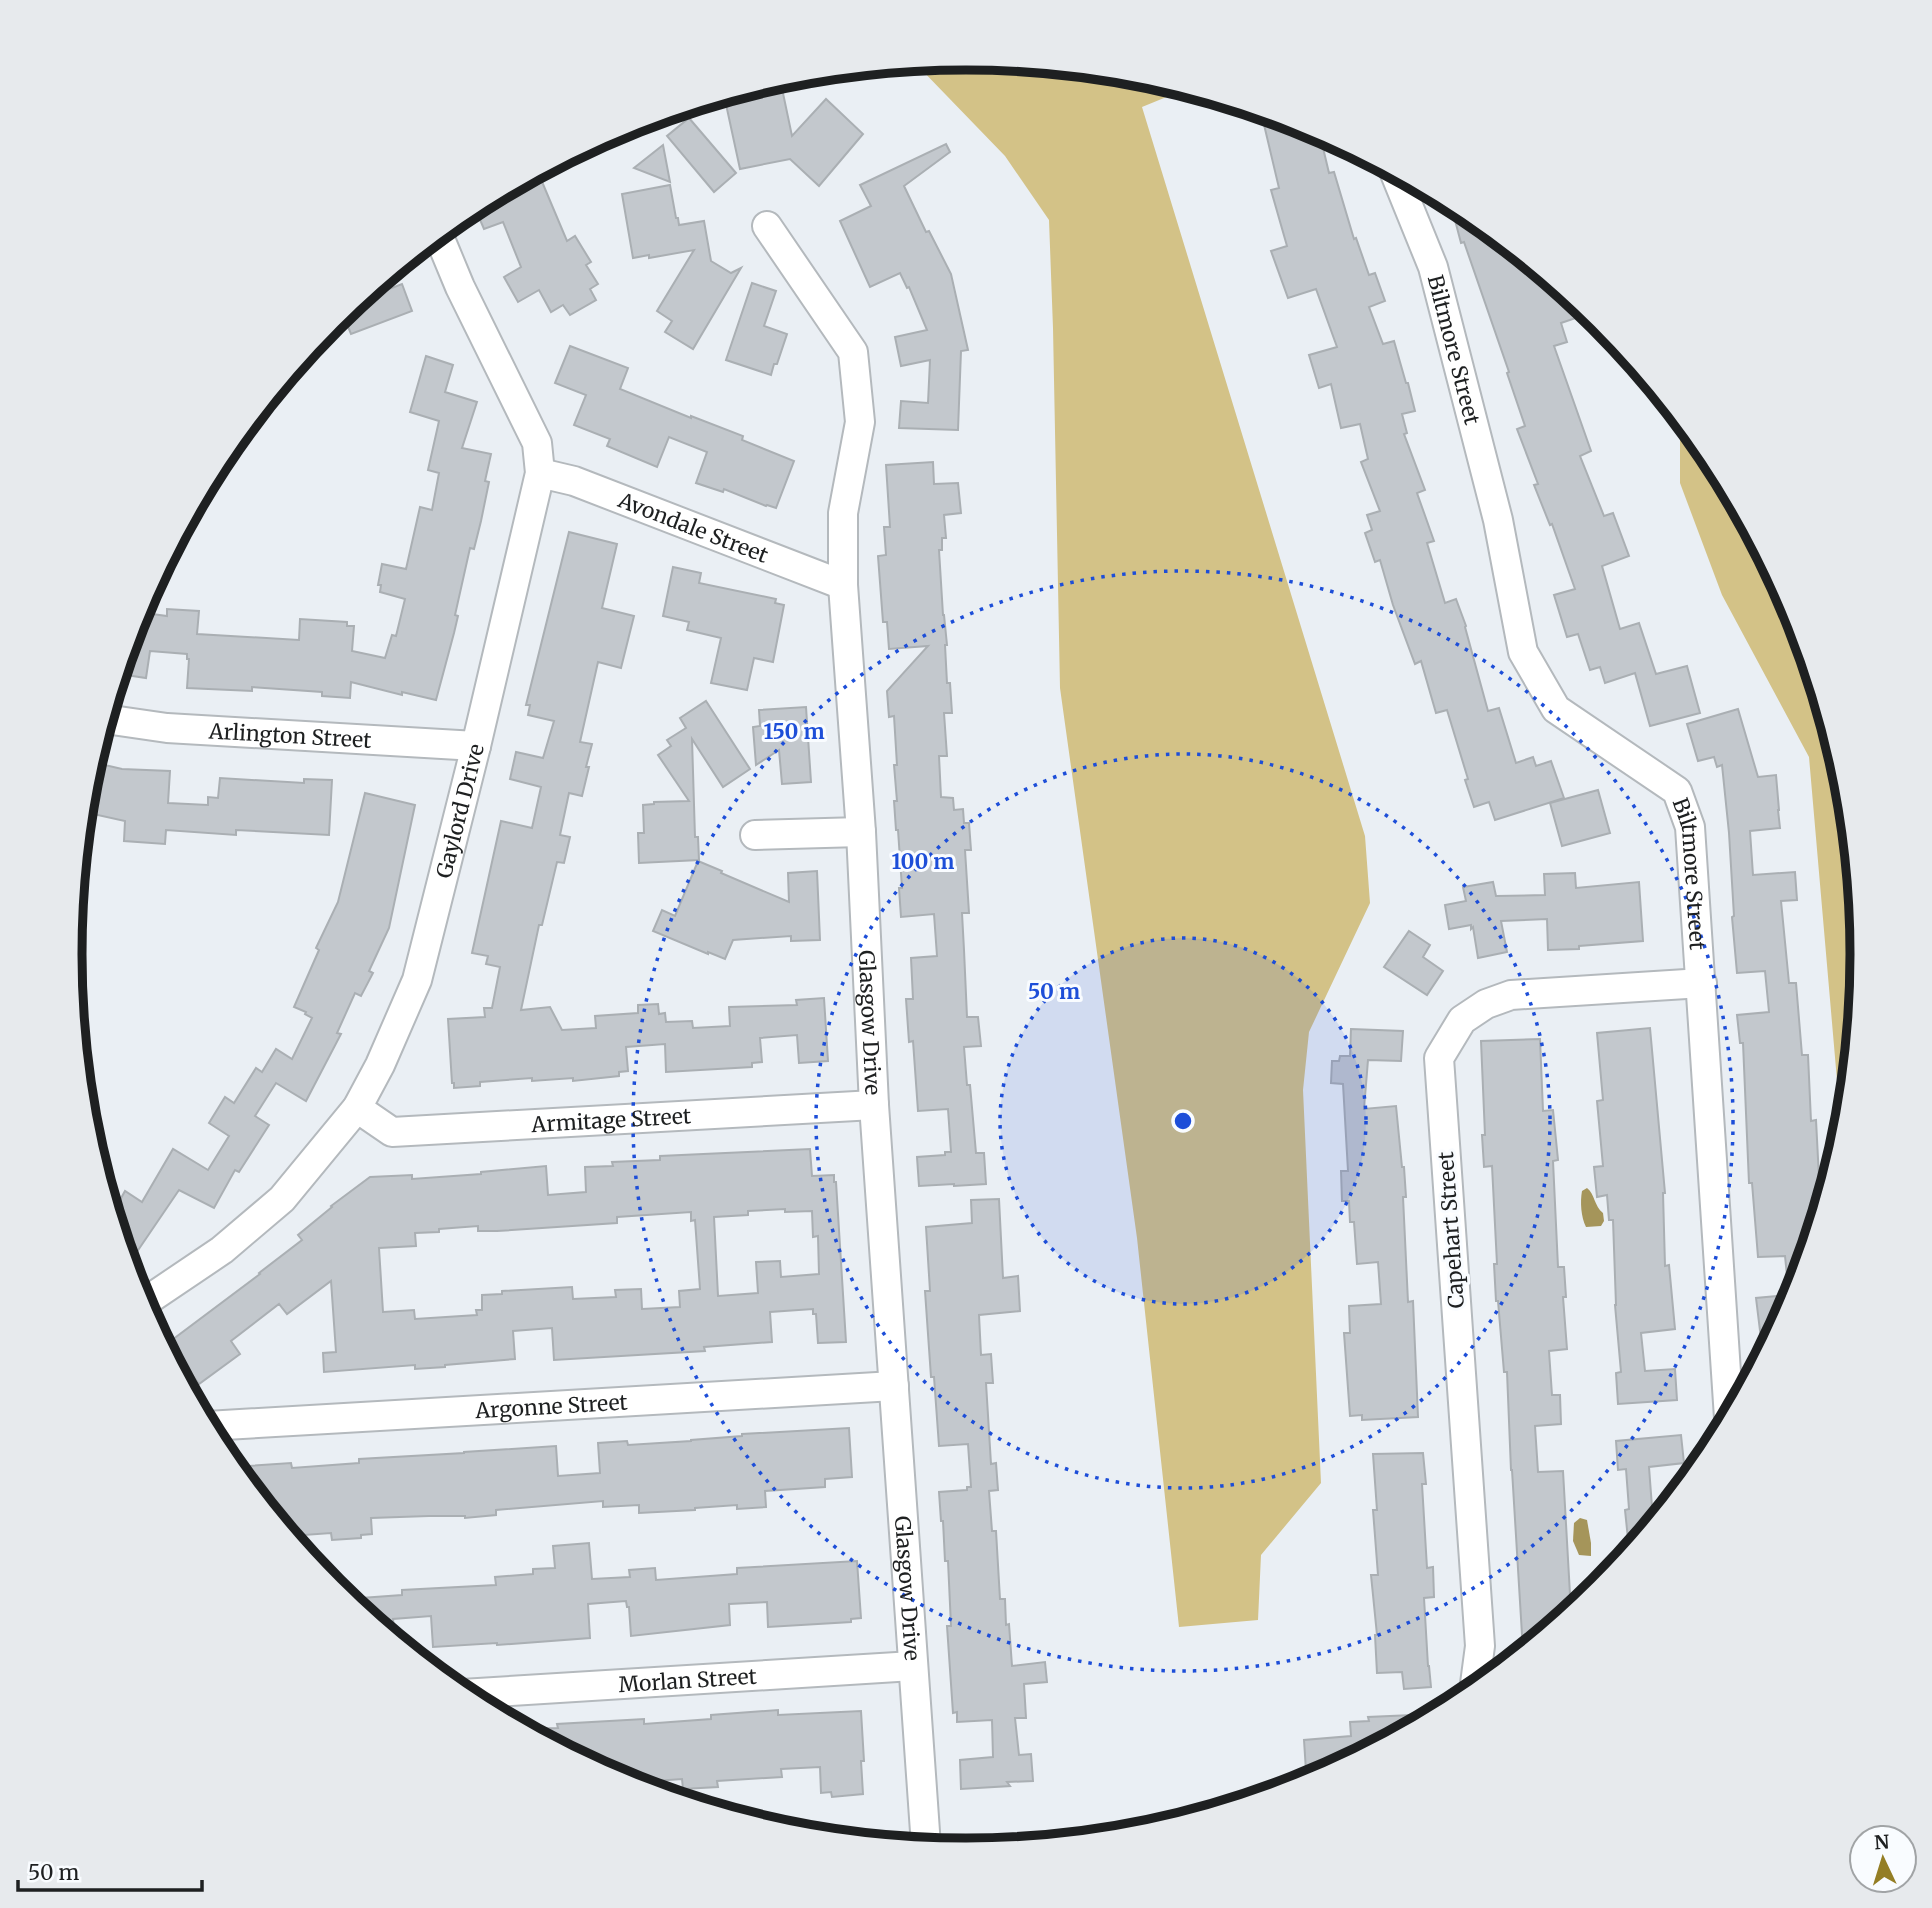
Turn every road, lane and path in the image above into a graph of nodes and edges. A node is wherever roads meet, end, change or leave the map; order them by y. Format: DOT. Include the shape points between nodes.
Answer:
graph roads {
  1 [pos="1399,183"];
  2 [pos="766,226"];
  3 [pos="442,243"];
  4 [pos="540,473"];
  5 [pos="843,585"];
  6 [pos="113,720"];
  7 [pos="476,746"];
  8 [pos="861,832"];
  9 [pos="755,835"];
  10 [pos="1702,983"];
  11 [pos="874,1105"];
  12 [pos="357,1108"];
  13 [pos="152,1298"];
  14 [pos="894,1386"];
  15 [pos="1728,1402"];
  16 [pos="219,1425"];
  17 [pos="913,1666"];
  18 [pos="1476,1675"];
  19 [pos="481,1693"];
  20 [pos="925,1837"];
  1 -- 10 [label="street, Biltmore Street" via="1433,267 1498,520 1523,652 1556,709 1677,791 1690,827"];
  2 -- 5 [label="street, Glasgow Drive" via="853,352 860,422 844,513"];
  3 -- 4 [label="street, Gaylord Drive" via="537,443"];
  4 -- 5 [label="street, Avondale Street" via="574,481"];
  4 -- 7 [label="street, Gaylord Drive"];
  5 -- 8 [label="street, Glasgow Drive"];
  6 -- 7 [label="street, Arlington Street" via="167,728"];
  7 -- 12 [label="street, Gaylord Drive" via="417,980"];
  8 -- 9 [label="street"];
  8 -- 11 [label="street, Glasgow Drive"];
  10 -- 15 [label="street, Biltmore Street"];
  10 -- 18 [label="street, Capehart Street" via="1511,995 1462,1020 1439,1058 1480,1646"];
  11 -- 12 [label="street, Armitage Street" via="391,1132"];
  11 -- 14 [label="street, Glasgow Drive"];
  12 -- 13 [label="street, Gaylord Drive" via="282,1199 222,1250"];
  14 -- 16 [label="street, Argonne Street"];
  14 -- 17 [label="street, Glasgow Drive"];
  17 -- 19 [label="street, Morlan Street"];
  17 -- 20 [label="street, Glasgow Drive"];
}
